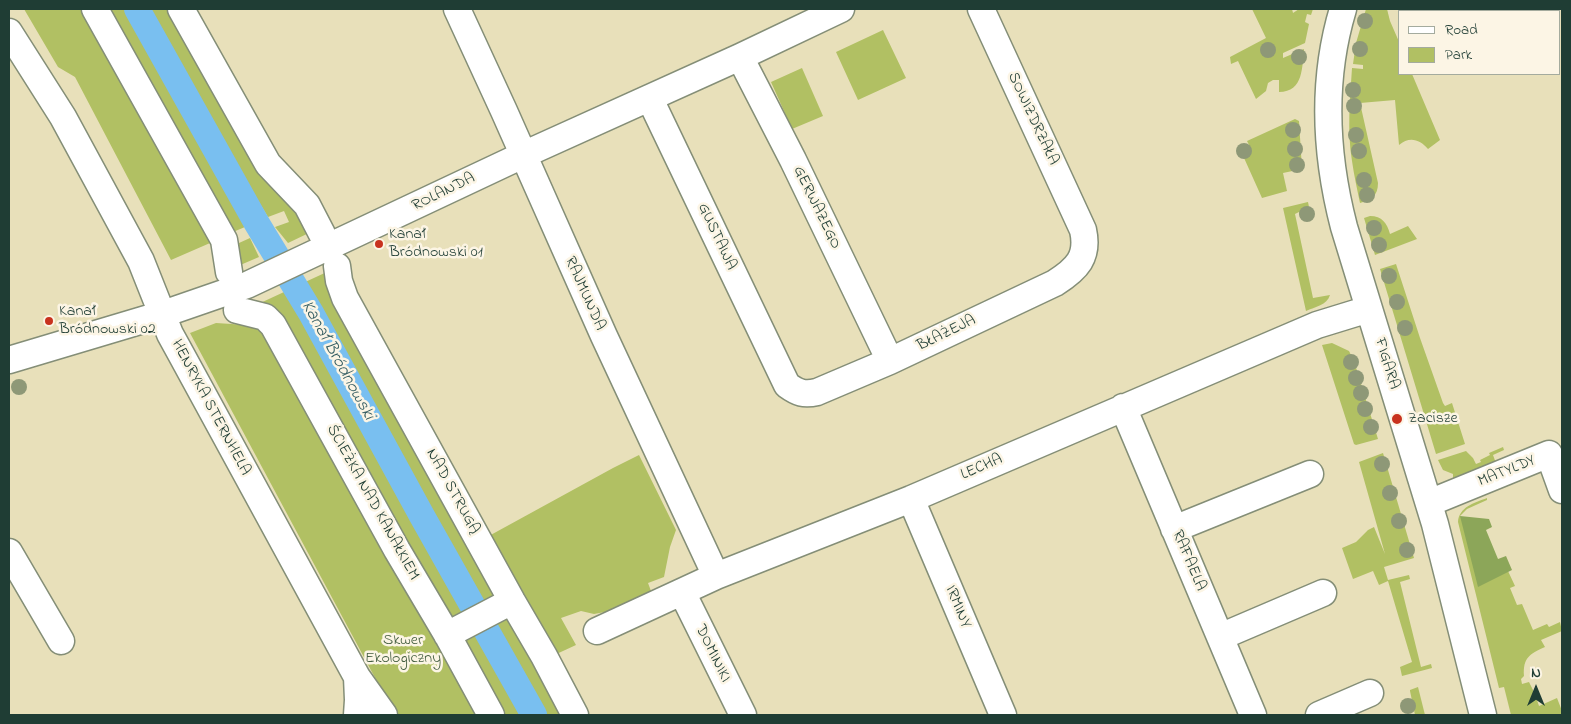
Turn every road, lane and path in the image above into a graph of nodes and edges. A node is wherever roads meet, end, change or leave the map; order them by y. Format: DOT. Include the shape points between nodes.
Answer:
graph roads {
  1 [pos="95,9"];
  2 [pos="181,9"];
  3 [pos="981,9"];
  4 [pos="1343,9"];
  5 [pos="460,10"];
  6 [pos="826,12"];
  7 [pos="9,32"];
  8 [pos="740,57"];
  9 [pos="650,99"];
  10 [pos="523,155"];
  11 [pos="1083,230"];
  12 [pos="327,250"];
  13 [pos="238,279"];
  14 [pos="1369,309"];
  15 [pos="237,310"];
  16 [pos="163,314"];
  17 [pos="9,360"];
  18 [pos="890,361"];
  19 [pos="782,376"];
  20 [pos="1123,407"];
  21 [pos="1310,474"];
  22 [pos="1562,490"];
  23 [pos="911,499"];
  24 [pos="1429,504"];
  25 [pos="1174,529"];
  26 [pos="9,552"];
  27 [pos="716,576"];
  28 [pos="682,592"];
  29 [pos="1323,593"];
  30 [pos="507,603"];
  31 [pos="597,631"];
  32 [pos="452,632"];
  33 [pos="1220,637"];
  34 [pos="61,641"];
  35 [pos="357,677"];
  36 [pos="1370,693"];
  37 [pos="357,715"];
  38 [pos="384,715"];
  39 [pos="491,715"];
  40 [pos="575,715"];
  41 [pos="743,715"];
  42 [pos="1003,715"];
  43 [pos="1253,715"];
  44 [pos="1319,715"];
  45 [pos="1483,715"];
  1 -- 13 [label="street" via="224,240"];
  2 -- 12 [label="street, NAD STRUGĄ" via="268,164 307,205"];
  3 -- 11 [label="street, SOWIZDRZAŁA"];
  4 -- 14 [label="street, FIGARA" via="1334,42 1329,81 1329,149 1341,217"];
  5 -- 10 [label="street, RAJMUNDA"];
  6 -- 8 [label="street, ROLANDA"];
  7 -- 16 [label="street, HENRYKA STERNHELA" via="64,117 141,261"];
  8 -- 9 [label="street, ROLANDA"];
  8 -- 18 [label="street, GERWAZEGO"];
  9 -- 10 [label="street, ROLANDA"];
  9 -- 19 [label="street, GUSTAWA"];
  10 -- 12 [label="street, ROLANDA"];
  10 -- 27 [label="street, RAJMUNDA"];
  11 -- 18 [label="street, BŁAŻEJA" via="1086,242 1083,255 1066,276"];
  12 -- 13 [label="street, ROLANDA"];
  12 -- 30 [label="street, NAD STRUGĄ" via="344,298"];
  13 -- 16 [label="street, ROLANDA"];
  14 -- 20 [label="street, LECHA" via="1317,325"];
  14 -- 24 [label="street, FIGARA"];
  15 -- 32 [label="street, ŚCIEŻKA NAD KANAŁKIEM" via="265,318 273,326 397,550"];
  16 -- 17 [label="street, ROLANDA"];
  16 -- 35 [label="street, HENRYKA STERNHELA" via="170,334"];
  18 -- 19 [label="street, BŁAŻEJA" via="808,395 787,385"];
  20 -- 23 [label="street, LECHA"];
  20 -- 25 [label="street, RAFAELA"];
  21 -- 25 [label="street"];
  22 -- 24 [label="street, MATYLDY" via="1549,454"];
  23 -- 27 [label="street, LECHA"];
  23 -- 42 [label="street, IRMINY"];
  24 -- 45 [label="street, FIGARA"];
  25 -- 33 [label="street, RAFAELA"];
  26 -- 34 [label="street"];
  27 -- 28 [label="street, LECHA"];
  28 -- 31 [label="street, LECHA"];
  28 -- 41 [label="street, DOMINIKI"];
  29 -- 33 [label="street"];
  30 -- 32 [label="street"];
  30 -- 40 [label="street, NAD STRUGĄ" via="544,656"];
  32 -- 39 [label="street, ŚCIEŻKA NAD KANAŁKIEM"];
  33 -- 43 [label="street, RAFAELA"];
  35 -- 37 [label="street, HENRYKA STERNHELA"];
  35 -- 38 [label="street, HENRYKA STERNHELA"];
  36 -- 44 [label="street"];
}
